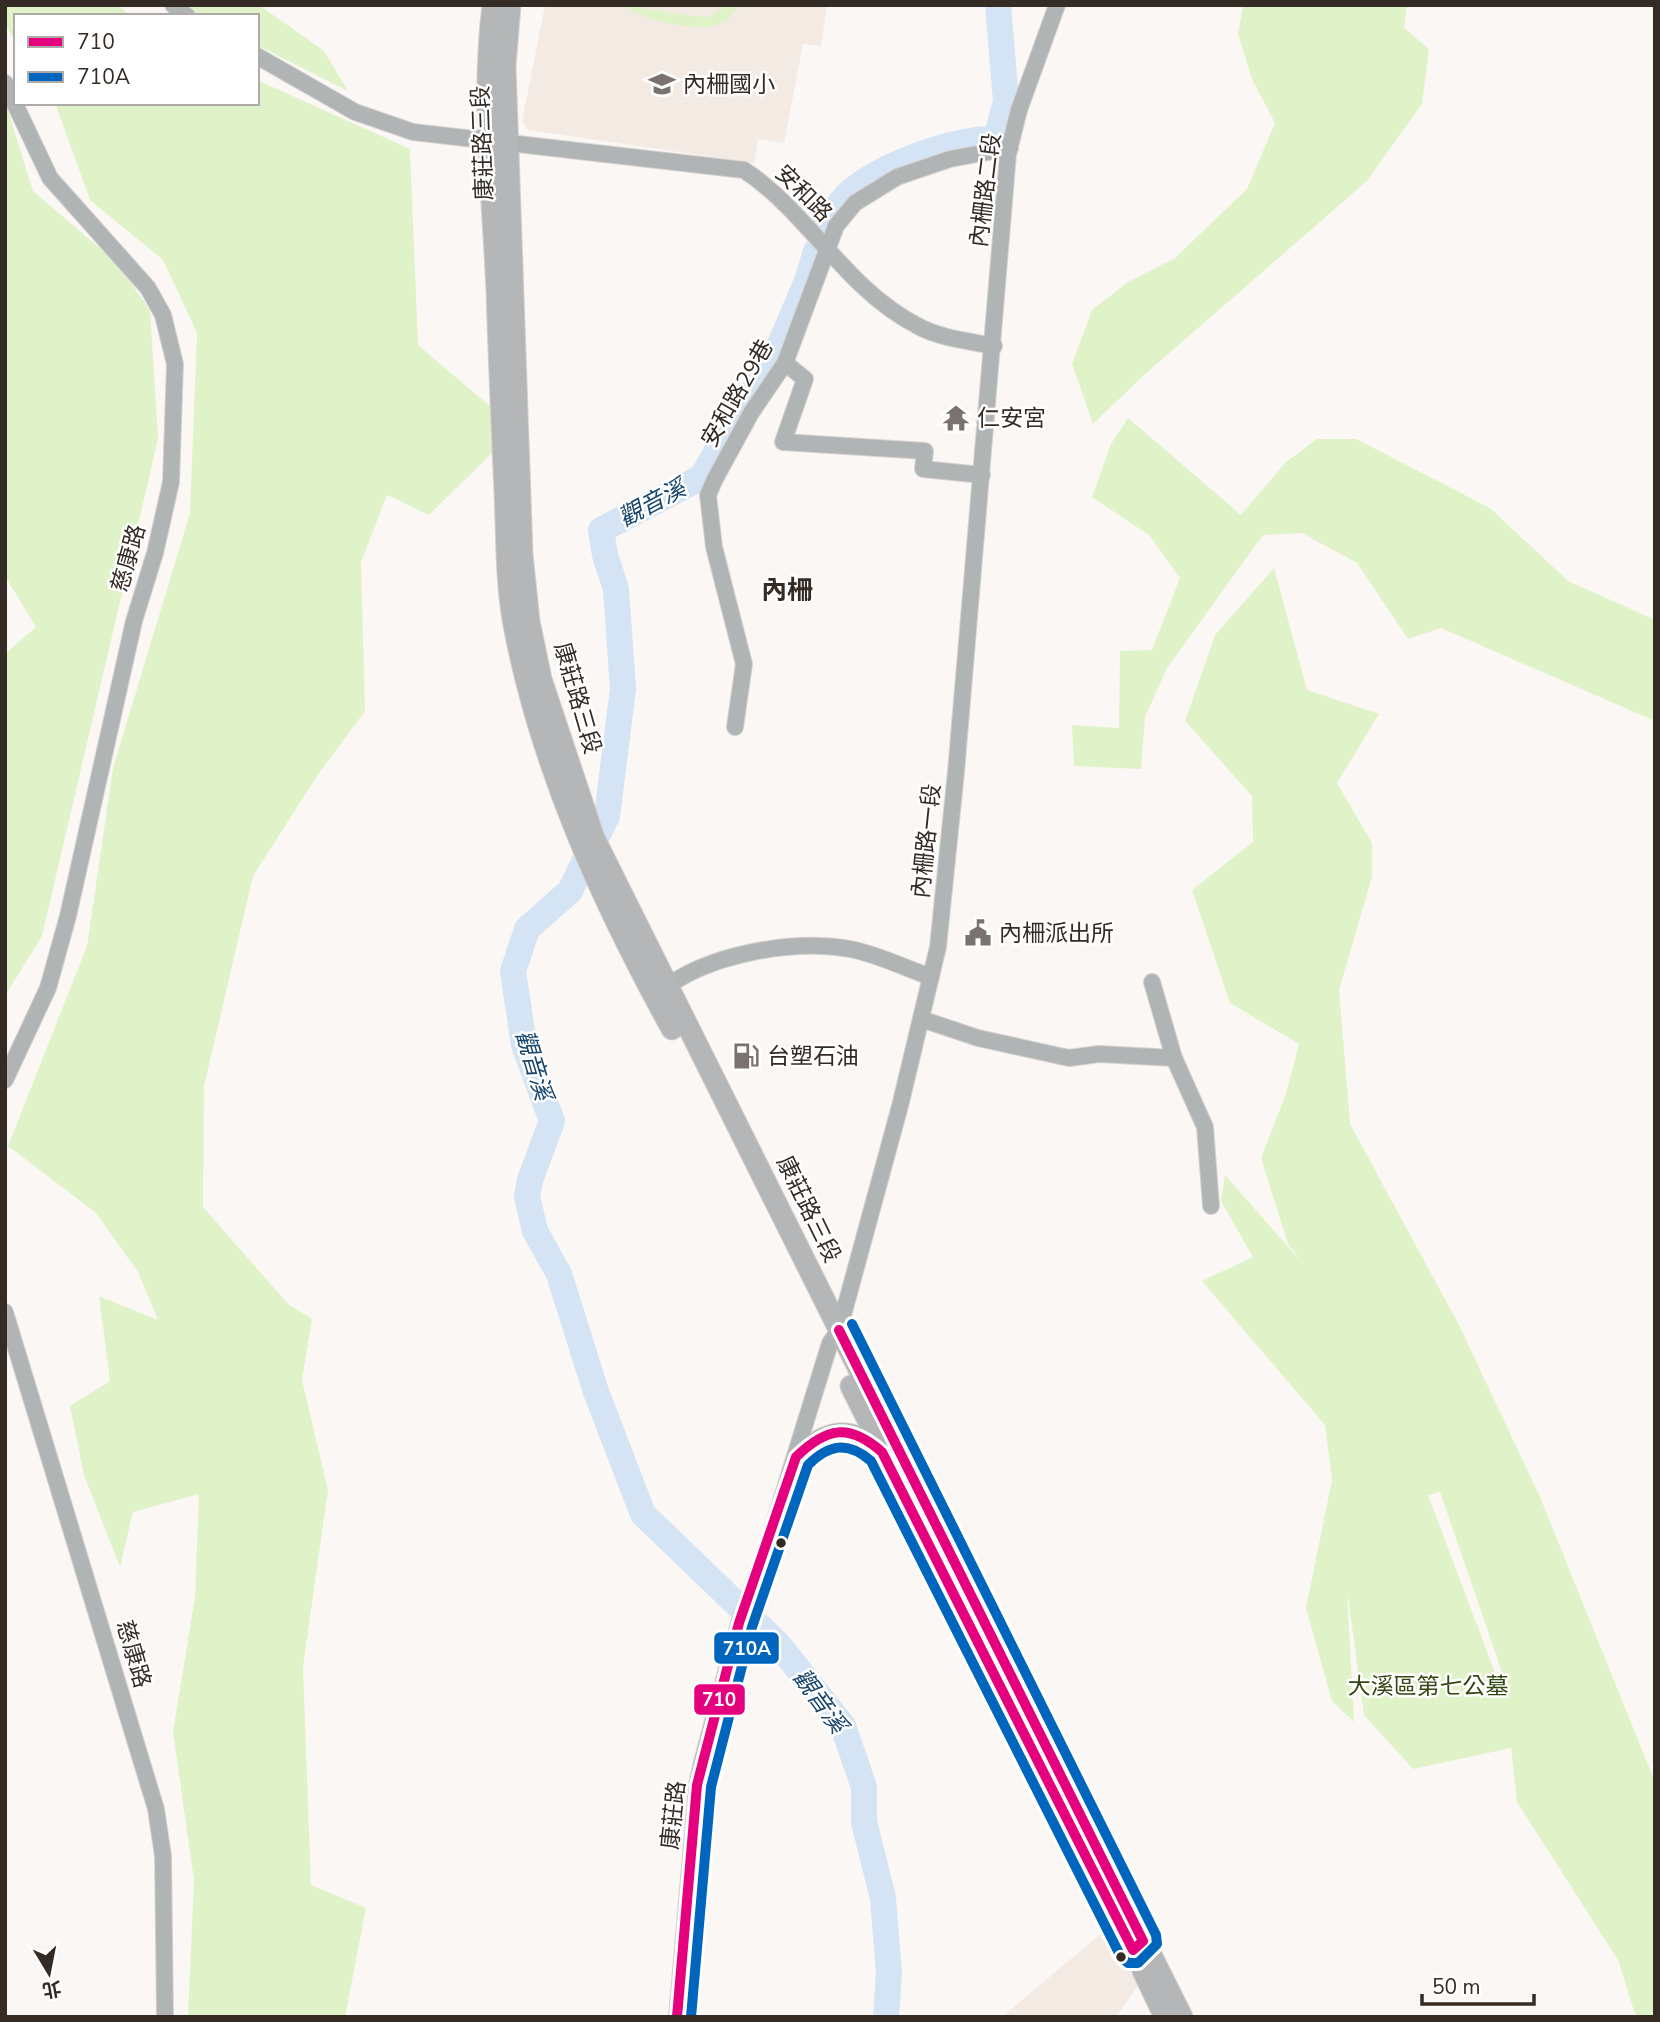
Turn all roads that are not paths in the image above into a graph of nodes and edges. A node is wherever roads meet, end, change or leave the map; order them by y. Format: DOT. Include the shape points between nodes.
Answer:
graph roads {
  1 [pos="493,5"];
  2 [pos="510,5"];
  3 [pos="1057,5"];
  4 [pos="259,58"];
  5 [pos="5,83"];
  6 [pos="14,102"];
  7 [pos="15,105"];
  8 [pos="499,142"];
  9 [pos="1010,148"];
  10 [pos="827,249"];
  11 [pos="994,346"];
  12 [pos="785,363"];
  13 [pos="982,475"];
  14 [pos="736,727"];
  15 [pos="931,977"];
  16 [pos="1152,982"];
  17 [pos="660,992"];
  18 [pos="921,1019"];
  19 [pos="1174,1058"];
  20 [pos="5,1080"];
  21 [pos="1211,1206"];
  22 [pos="5,1312"];
  23 [pos="834,1336"];
  24 [pos="882,1452"];
  25 [pos="796,1457"];
  26 [pos="1138,1946"];
  27 [pos="165,2017"];
  28 [pos="677,2017"];
  29 [pos="1165,2017"];
  30 [pos="1182,2017"];
  1 -- 8 [label="main road, 康莊路三段" via="490,65"];
  2 -- 8 [label="main road, 康莊路三段"];
  3 -- 9 [label="street, 內柵路二段"];
  4 -- 8 [label="street, 安和路" via="355,112 413,132"];
  5 -- 6 [label="street, 慈康路"];
  7 -- 20 [label="street, 慈康路" via="50,178 148,288 163,315 174,375 171,482 134,621 68,916 48,988"];
  8 -- 10 [label="street, 安和路" via="744,170 765,184"];
  8 -- 17 [label="main road, 康莊路三段" via="529,621 581,825"];
  9 -- 10 [label="street, 安和路29巷" via="950,159 897,177 855,203 836,226"];
  9 -- 11 [label="street, 內柵路二段"];
  10 -- 11 [label="street, 安和路" via="891,310 918,327"];
  10 -- 12 [label="street, 安和路29巷"];
  11 -- 13 [label="street, 內柵路一段"];
  12 -- 13 [label="street" via="805,379 783,442 925,451 923,469"];
  12 -- 14 [label="street, 安和路29巷" via="727,455 708,495 713,547 744,664"];
  13 -- 15 [label="street, 內柵路一段" via="950,840"];
  15 -- 17 [label="street" via="850,949 777,947 710,963"];
  15 -- 18 [label="street, 內柵路一段"];
  16 -- 19 [label="street"];
  17 -- 23 [label="main road, 康莊路三段"];
  18 -- 19 [label="street" via="978,1038 1069,1058 1099,1054"];
  18 -- 23 [label="street, 內柵路一段"];
  19 -- 21 [label="street" via="1205,1127"];
  22 -- 27 [label="street, 慈康路" via="156,1809 163,1856"];
  23 -- 24 [label="main road"];
  23 -- 25 [label="street"];
  23 -- 26 [label="main road" via="1027,1703"];
  24 -- 25 [label="street" via="867,1437 847,1431 826,1433"];
  24 -- 26 [label="main road"];
  25 -- 28 [label="street, 康莊路" via="739,1623 697,1785"];
  26 -- 29 [label="main road"];
  26 -- 30 [label="main road"];
}
